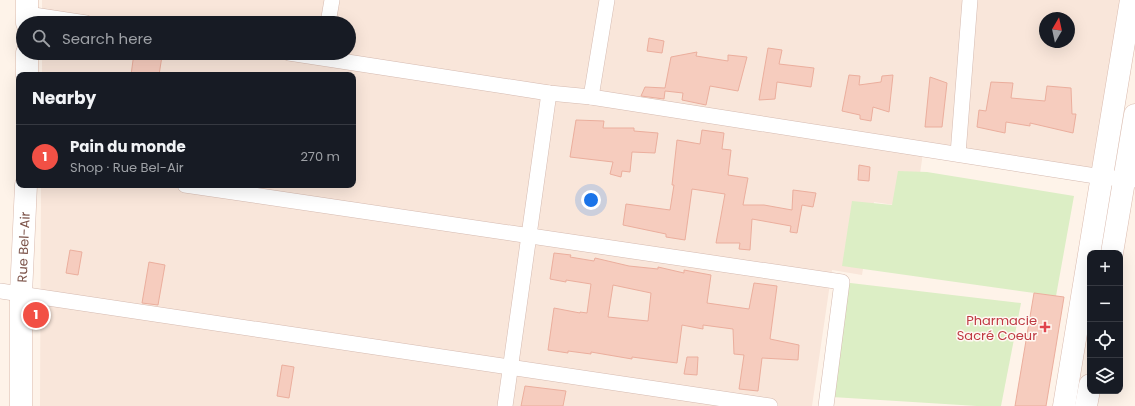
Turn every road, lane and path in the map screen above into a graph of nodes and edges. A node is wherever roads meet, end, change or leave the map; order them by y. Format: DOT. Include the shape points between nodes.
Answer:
graph roads {
  1 [pos="332,0"];
  2 [pos="607,0"];
  3 [pos="970,0"];
  4 [pos="1131,0"];
  5 [pos="27,12"];
  6 [pos="48,16"];
  7 [pos="329,16"];
  8 [pos="27,60"];
  9 [pos="352,60"];
  10 [pos="27,72"];
  11 [pos="549,93"];
  12 [pos="591,97"];
  13 [pos="1135,115"];
  14 [pos="958,154"];
  15 [pos="1102,177"];
  16 [pos="1130,180"];
  17 [pos="26,188"];
  18 [pos="206,188"];
  19 [pos="529,236"];
  20 [pos="1113,250"];
  21 [pos="10,293"];
  22 [pos="511,367"];
  23 [pos="1088,394"];
  24 [pos="21,406"];
  25 [pos="505,406"];
  26 [pos="770,406"];
  27 [pos="826,406"];
  28 [pos="1064,406"];
  29 [pos="1086,406"];
  1 -- 7 [label="street"];
  2 -- 12 [label="street"];
  3 -- 14 [label="street"];
  4 -- 15 [label="main road"];
  5 -- 6 [label="street"];
  8 -- 10 [label="main road"];
  9 -- 11 [label="street"];
  11 -- 12 [label="street"];
  11 -- 19 [label="street"];
  12 -- 14 [label="street"];
  13 -- 16 [label="main road"];
  14 -- 15 [label="street"];
  15 -- 16 [label="street"];
  15 -- 28 [label="main road"];
  16 -- 20 [label="main road"];
  17 -- 21 [label="main road, Rue Bel-Air"];
  18 -- 19 [label="street"];
  19 -- 22 [label="street"];
  19 -- 27 [label="street" via="842,282"];
  21 -- 22 [label="street"];
  21 -- 24 [label="main road, Rue Bel-Air"];
  22 -- 25 [label="street"];
  22 -- 26 [label="street"];
  23 -- 29 [label="main road"];
}
